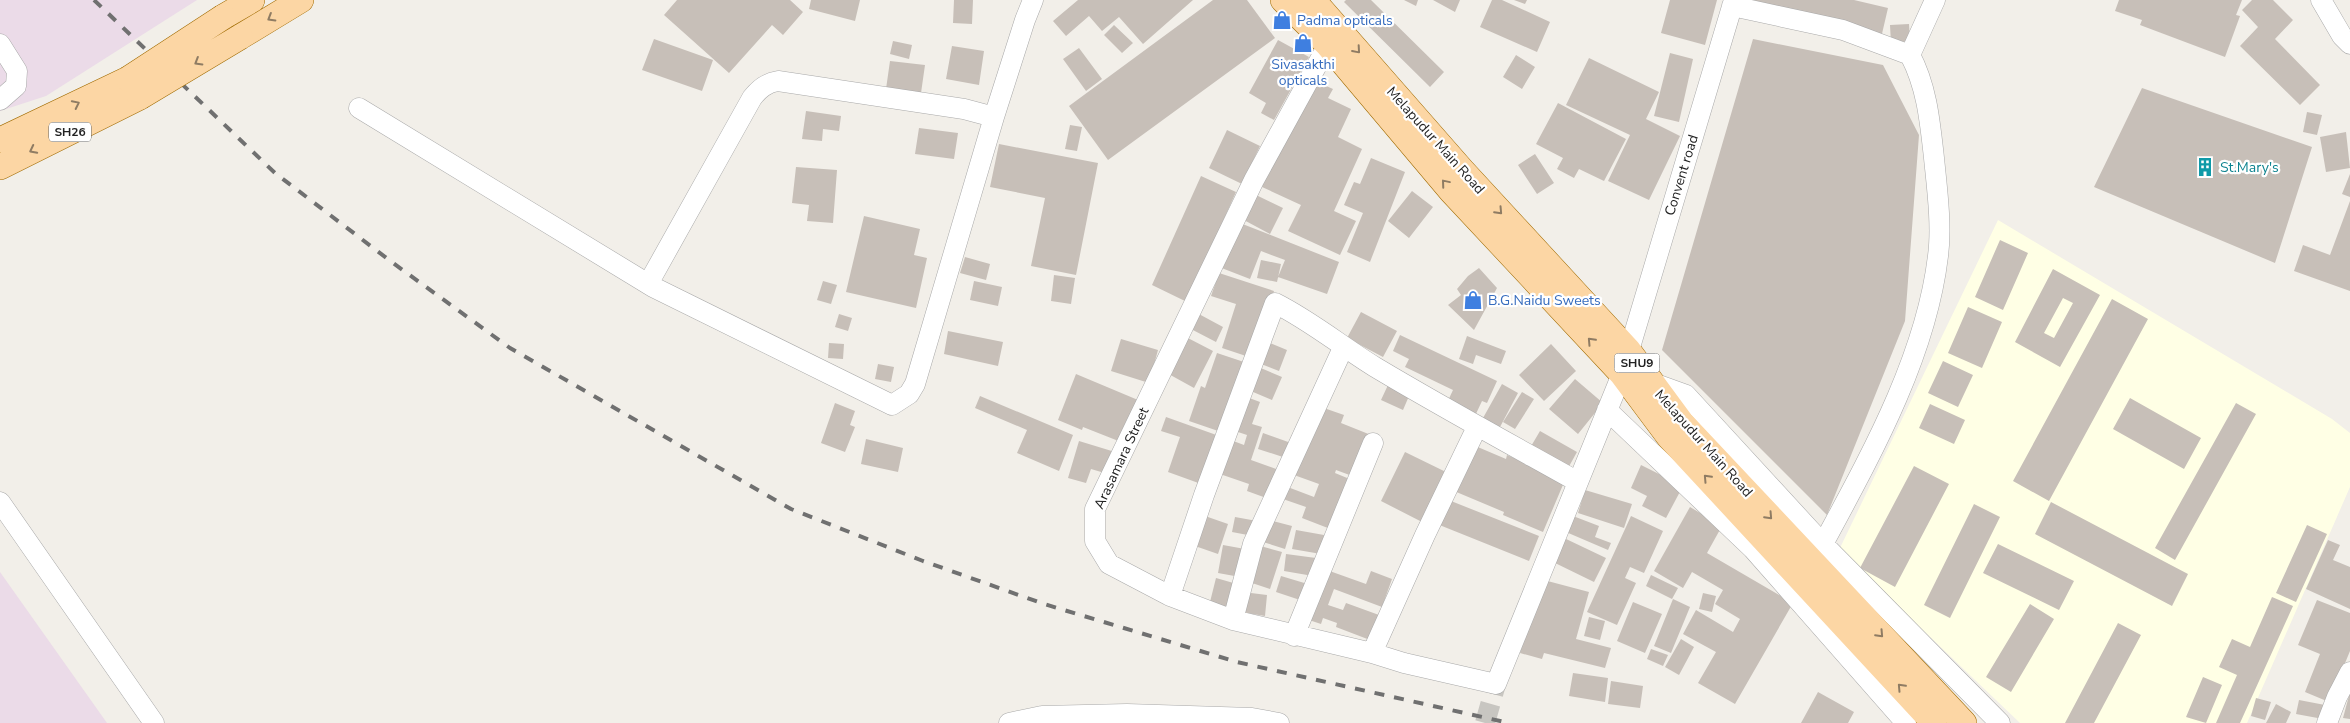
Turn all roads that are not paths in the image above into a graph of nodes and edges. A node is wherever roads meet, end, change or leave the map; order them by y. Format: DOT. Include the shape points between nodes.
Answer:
graph roads {
  1 [pos="252,0"];
  2 [pos="301,0"];
  3 [pos="1033,0"];
  4 [pos="1284,0"];
  5 [pos="1313,0"];
  6 [pos="1935,0"];
  7 [pos="2321,0"];
  8 [pos="1733,3"];
  9 [pos="0,44"];
  10 [pos="2350,44"];
  11 [pos="1328,45"];
  12 [pos="1910,55"];
  13 [pos="134,88"];
  14 [pos="0,100"];
  15 [pos="360,108"];
  16 [pos="994,117"];
  17 [pos="0,140"];
  18 [pos="0,167"];
  19 [pos="648,284"];
  20 [pos="1344,348"];
  21 [pos="1628,350"];
  22 [pos="1622,374"];
  23 [pos="1650,382"];
  24 [pos="1607,410"];
  25 [pos="1477,427"];
  26 [pos="1373,443"];
  27 [pos="1578,482"];
  28 [pos="0,502"];
  29 [pos="1823,544"];
  30 [pos="1170,596"];
  31 [pos="1233,620"];
  32 [pos="1294,636"];
  33 [pos="1372,653"];
  34 [pos="2350,672"];
  35 [pos="1496,684"];
  36 [pos="1127,718"];
  37 [pos="1042,719"];
  38 [pos="1226,720"];
  39 [pos="154,723"];
  40 [pos="1009,723"];
  41 [pos="1279,723"];
  42 [pos="1906,723"];
  43 [pos="1934,723"];
  44 [pos="1964,723"];
  45 [pos="2000,723"];
  46 [pos="2327,723"];
  1 -- 13 [label="main road, SH26, bridge" via="223,17"];
  2 -- 13 [label="main road, SH26, one-way, bridge" via="240,37"];
  3 -- 16 [label="street"];
  4 -- 11 [label="main road, Melapudur Main Road / SHU9"];
  5 -- 21 [label="main road, Melapudur Main Road / SHU9, one-way" via="1462,170"];
  6 -- 12 [label="street"];
  7 -- 10 [label="street"];
  8 -- 12 [label="street" via="1843,30"];
  8 -- 21 [label="street, Convent road"];
  9 -- 14 [label="street" via="16,70 16,86"];
  22 -- 11 [label="main road, Melapudur Main Road / SHU9, one-way" via="1451,191"];
  11 -- 30 [label="street, Arasamara Street" via="1254,180 1095,509 1095,541 1109,564"];
  12 -- 29 [label="street" via="1928,103 1937,190 1939,254 1931,302 1890,412 1864,469"];
  17 -- 13 [label="main road, SH26, one-way"];
  13 -- 18 [label="main road, SH26, one-way"];
  15 -- 19 [label="street"];
  16 -- 19 [label="street" via="964,109 769,82 752,98"];
  16 -- 19 [label="street" via="915,384 909,394 892,405"];
  20 -- 25 [label="street"];
  20 -- 30 [label="street" via="1292,311 1275,303"];
  20 -- 31 [label="street" via="1253,544"];
  21 -- 22 [label="street, Convent road"];
  21 -- 23 [label="main road, Melapudur Main Road / SHU9"];
  22 -- 24 [label="street, Convent road"];
  43 -- 22 [label="main road, Melapudur Main Road / SHU9, one-way" via="1668,437"];
  23 -- 29 [label="street" via="1686,395"];
  23 -- 44 [label="main road, Melapudur Main Road / SHU9, one-way" via="1681,422"];
  24 -- 27 [label="street, Convent road"];
  24 -- 42 [label="street" via="1753,549"];
  25 -- 27 [label="street"];
  25 -- 33 [label="street" via="1424,535"];
  26 -- 32 [label="street"];
  27 -- 35 [label="street, Convent road"];
  28 -- 39 [label="street"];
  29 -- 45 [label="street"];
  30 -- 31 [label="street, Arasamara Street"];
  31 -- 32 [label="street, Arasamara Street"];
  32 -- 33 [label="street, Arasamara Street"];
  33 -- 35 [label="street, Arasamara Street"];
  34 -- 46 [label="street"];
  36 -- 37 [label="street"];
  36 -- 38 [label="street"];
  37 -- 40 [label="street"];
  38 -- 41 [label="street" via="1252,718"];
}
